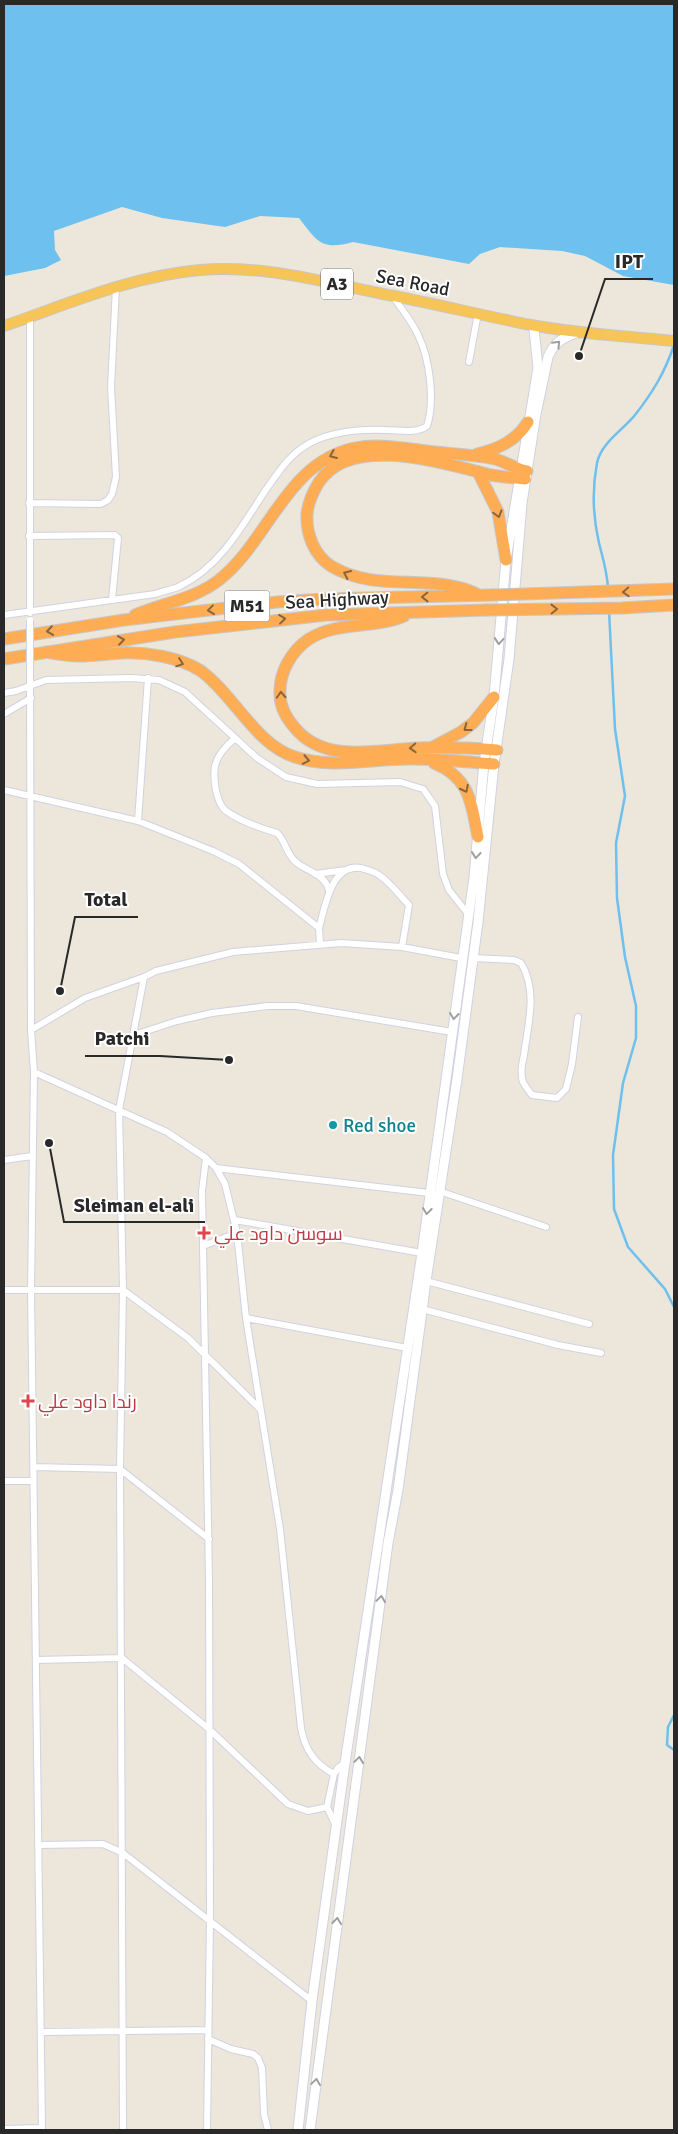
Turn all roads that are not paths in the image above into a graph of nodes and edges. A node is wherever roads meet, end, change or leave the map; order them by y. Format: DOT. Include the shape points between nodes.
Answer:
graph roads {
  1 [pos="116,287"];
  2 [pos="393,296"];
  3 [pos="478,312"];
  4 [pos="30,317"];
  5 [pos="531,325"];
  6 [pos="4,326"];
  7 [pos="579,332"];
  8 [pos="674,341"];
  9 [pos="469,362"];
  10 [pos="528,422"];
  11 [pos="468,455"];
  12 [pos="478,472"];
  13 [pos="523,474"];
  14 [pos="29,502"];
  15 [pos="30,536"];
  16 [pos="506,560"];
  17 [pos="674,589"];
  18 [pos="486,595"];
  19 [pos="112,600"];
  20 [pos="674,605"];
  21 [pos="30,611"];
  22 [pos="413,612"];
  23 [pos="4,615"];
  24 [pos="124,620"];
  25 [pos="4,639"];
  26 [pos="46,652"];
  27 [pos="4,659"];
  28 [pos="148,678"];
  29 [pos="31,685"];
  30 [pos="4,693"];
  31 [pos="494,697"];
  32 [pos="31,698"];
  33 [pos="4,714"];
  34 [pos="235,738"];
  35 [pos="431,748"];
  36 [pos="492,749"];
  37 [pos="428,760"];
  38 [pos="489,764"];
  39 [pos="4,790"];
  40 [pos="30,795"];
  41 [pos="138,821"];
  42 [pos="478,837"];
  43 [pos="346,870"];
  44 [pos="315,874"];
  45 [pos="329,891"];
  46 [pos="468,914"];
  47 [pos="319,928"];
  48 [pos="320,944"];
  49 [pos="402,947"];
  50 [pos="462,958"];
  51 [pos="473,958"];
  52 [pos="144,977"];
  53 [pos="578,1018"];
  54 [pos="31,1030"];
  55 [pos="452,1032"];
  56 [pos="134,1035"];
  57 [pos="34,1072"];
  58 [pos="119,1110"];
  59 [pos="32,1156"];
  60 [pos="206,1158"];
  61 [pos="4,1160"];
  62 [pos="216,1168"];
  63 [pos="439,1191"];
  64 [pos="429,1193"];
  65 [pos="235,1220"];
  66 [pos="546,1227"];
  67 [pos="237,1233"];
  68 [pos="203,1246"];
  69 [pos="422,1253"];
  70 [pos="426,1281"];
  71 [pos="4,1290"];
  72 [pos="31,1290"];
  73 [pos="123,1290"];
  74 [pos="422,1309"];
  75 [pos="246,1318"];
  76 [pos="589,1324"];
  77 [pos="407,1348"];
  78 [pos="204,1352"];
  79 [pos="601,1353"];
  80 [pos="260,1409"];
  81 [pos="33,1467"];
  82 [pos="120,1469"];
  83 [pos="4,1481"];
  84 [pos="34,1481"];
  85 [pos="209,1539"];
  86 [pos="122,1658"];
  87 [pos="36,1660"];
  88 [pos="209,1728"];
  89 [pos="345,1763"];
  90 [pos="334,1774"];
  91 [pos="327,1807"];
  92 [pos="336,1826"];
  93 [pos="38,1845"];
  94 [pos="123,1853"];
  95 [pos="210,1920"];
  96 [pos="312,2001"];
  97 [pos="208,2030"];
  98 [pos="42,2032"];
  99 [pos="124,2032"];
  100 [pos="208,2039"];
  101 [pos="4,2129"];
  102 [pos="42,2129"];
  103 [pos="123,2130"];
  104 [pos="207,2130"];
  105 [pos="268,2130"];
  106 [pos="298,2130"];
  107 [pos="310,2130"];
  1 -- 2 [label="highway, Sea Road / A3" via="199,270 255,269"];
  1 -- 4 [label="highway, Sea Road / A3"];
  1 -- 14 [label="street" via="111,387 116,471 112,494 101,504"];
  2 -- 3 [label="highway, Sea Road / A3"];
  2 -- 19 [label="street" via="419,335 424,351 431,403 427,426 416,431 332,434 304,447 292,456 208,569 178,587"];
  3 -- 5 [label="highway, Sea Road / A3"];
  3 -- 9 [label="street"];
  4 -- 6 [label="highway, Sea Road / A3"];
  4 -- 14 [label="street"];
  5 -- 7 [label="highway, Sea Road / A3"];
  5 -- 10 [label="main road" via="538,368"];
  7 -- 8 [label="highway, Sea Road / A3"];
  13 -- 7 [label="main road, one-way" via="550,351 561,338"];
  10 -- 11 [label="highway" via="522,431 495,450"];
  10 -- 13 [label="main road"];
  11 -- 13 [label="highway" via="494,459"];
  11 -- 24 [label="highway, one-way" via="377,446 356,448 322,460 296,484 244,556 218,581 203,591"];
  12 -- 13 [label="highway"];
  12 -- 16 [label="highway, one-way" via="498,512"];
  18 -- 12 [label="highway, one-way" via="463,588 355,578 329,565 318,554 308,533 309,501 323,477 335,466 349,460 376,456 426,459"];
  13 -- 16 [label="main road"];
  13 -- 36 [label="main road" via="509,659"];
  14 -- 15 [label="street"];
  15 -- 19 [label="street" via="114,535 118,538"];
  15 -- 21 [label="street"];
  16 -- 31 [label="main road, one-way"];
  17 -- 18 [label="highway, Sea Highway / M51, one-way, bridge"];
  18 -- 24 [label="highway, Sea Highway / M51, one-way" via="324,599"];
  19 -- 21 [label="street"];
  22 -- 20 [label="highway, Sea Highway / M51, one-way, bridge"];
  21 -- 23 [label="street"];
  21 -- 29 [label="street, bridge"];
  26 -- 22 [label="highway, Sea Highway / M51, one-way" via="268,621"];
  35 -- 22 [label="highway, one-way" via="346,752 312,744 290,723 280,694 282,675 289,660 309,638 334,629 390,621"];
  24 -- 25 [label="highway, Sea Highway / M51, one-way"];
  26 -- 27 [label="highway, Sea Highway / M51"];
  26 -- 37 [label="highway, one-way" via="82,656 148,654 184,663 200,670 259,732 294,757 353,763"];
  28 -- 29 [label="street" via="61,679"];
  28 -- 34 [label="street" via="184,692"];
  28 -- 41 [label="street"];
  29 -- 30 [label="street"];
  29 -- 32 [label="street"];
  31 -- 35 [label="highway, one-way" via="473,723"];
  31 -- 36 [label="main road"];
  32 -- 33 [label="street"];
  32 -- 40 [label="street"];
  34 -- 44 [label="street" via="225,747 215,766 216,792 224,810 277,833 295,862"];
  34 -- 46 [label="street" via="257,758 286,777 335,784 400,782 424,789 435,806 443,874 449,890"];
  35 -- 36 [label="highway"];
  36 -- 38 [label="main road"];
  37 -- 38 [label="highway"];
  37 -- 42 [label="highway, one-way" via="445,768 462,782 472,806"];
  38 -- 42 [label="main road"];
  38 -- 51 [label="main road"];
  39 -- 40 [label="street"];
  40 -- 41 [label="street"];
  40 -- 54 [label="street"];
  41 -- 47 [label="street" via="239,864"];
  42 -- 46 [label="main road, one-way"];
  43 -- 44 [label="street"];
  43 -- 45 [label="street"];
  43 -- 49 [label="street" via="372,870 409,905"];
  44 -- 45 [label="street" via="328,884"];
  45 -- 47 [label="street"];
  46 -- 50 [label="main road"];
  47 -- 48 [label="street"];
  48 -- 49 [label="street"];
  48 -- 52 [label="street" via="219,955 156,970"];
  49 -- 50 [label="street"];
  50 -- 55 [label="main road, one-way"];
  51 -- 53 [label="street" via="514,960 521,963 526,971 531,991 530,1016 521,1072 524,1084 532,1094 557,1098 566,1089"];
  51 -- 63 [label="main road"];
  52 -- 54 [label="street" via="85,998"];
  52 -- 56 [label="street"];
  54 -- 57 [label="street"];
  55 -- 56 [label="street" via="296,1006 266,1006 212,1013"];
  55 -- 64 [label="main road"];
  56 -- 58 [label="street"];
  57 -- 58 [label="street"];
  57 -- 59 [label="street"];
  58 -- 60 [label="street" via="167,1132"];
  58 -- 73 [label="street"];
  59 -- 61 [label="street"];
  59 -- 72 [label="street"];
  60 -- 62 [label="street"];
  60 -- 68 [label="street" via="202,1191"];
  62 -- 64 [label="street"];
  62 -- 65 [label="street" via="225,1184"];
  63 -- 66 [label="street"];
  63 -- 70 [label="main road"];
  64 -- 69 [label="main road, one-way"];
  65 -- 67 [label="street"];
  65 -- 69 [label="street"];
  67 -- 68 [label="street"];
  67 -- 75 [label="street"];
  68 -- 78 [label="street"];
  69 -- 77 [label="main road"];
  70 -- 74 [label="main road"];
  70 -- 76 [label="street"];
  71 -- 72 [label="street"];
  72 -- 73 [label="street"];
  72 -- 81 [label="street"];
  73 -- 78 [label="street"];
  73 -- 82 [label="street"];
  74 -- 79 [label="street"];
  107 -- 74 [label="main road, one-way"];
  75 -- 77 [label="street"];
  75 -- 80 [label="street"];
  77 -- 89 [label="main road"];
  78 -- 80 [label="street"];
  78 -- 85 [label="street"];
  80 -- 90 [label="street" via="280,1529 302,1734 314,1761"];
  81 -- 82 [label="street"];
  81 -- 84 [label="street"];
  82 -- 85 [label="street"];
  82 -- 86 [label="street"];
  83 -- 84 [label="street"];
  84 -- 87 [label="street"];
  85 -- 88 [label="street"];
  86 -- 87 [label="street"];
  86 -- 88 [label="street"];
  86 -- 94 [label="street"];
  87 -- 93 [label="street"];
  88 -- 91 [label="street" via="288,1804 308,1811"];
  88 -- 95 [label="street"];
  89 -- 90 [label="street"];
  89 -- 92 [label="main road"];
  90 -- 91 [label="street"];
  91 -- 92 [label="street"];
  92 -- 96 [label="main road"];
  93 -- 94 [label="street" via="103,1844"];
  93 -- 98 [label="street"];
  94 -- 95 [label="street"];
  94 -- 99 [label="street"];
  95 -- 96 [label="street"];
  95 -- 97 [label="street"];
  96 -- 106 [label="main road"];
  97 -- 99 [label="street"];
  97 -- 100 [label="street"];
  98 -- 99 [label="street"];
  98 -- 102 [label="street"];
  99 -- 103 [label="street"];
  100 -- 104 [label="street"];
  100 -- 105 [label="street" via="258,2058 262,2068"];
  101 -- 102 [label="street"];
}
